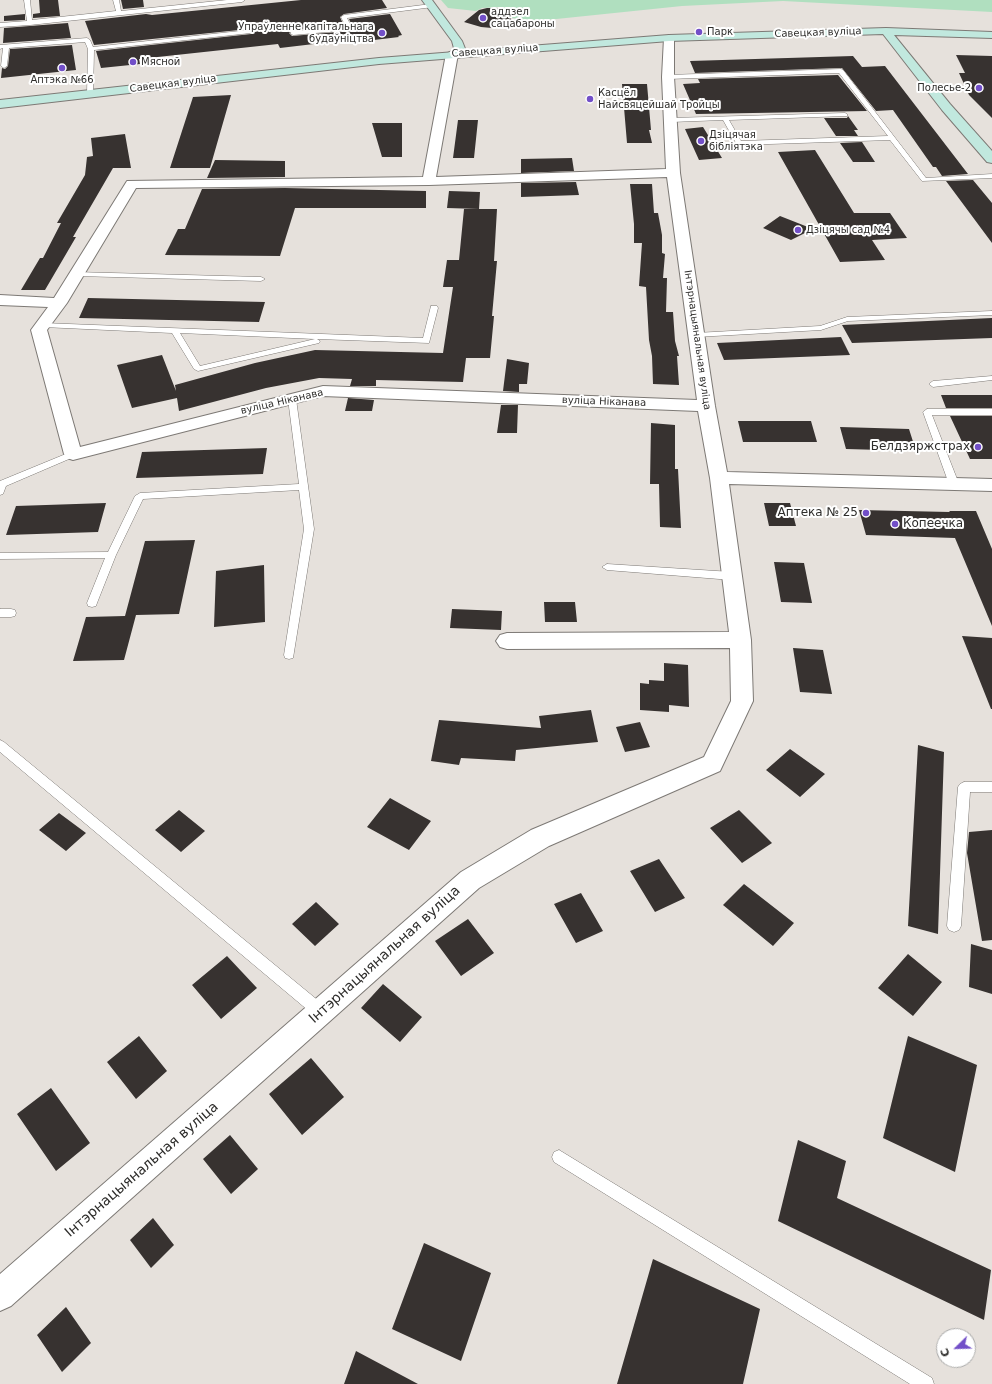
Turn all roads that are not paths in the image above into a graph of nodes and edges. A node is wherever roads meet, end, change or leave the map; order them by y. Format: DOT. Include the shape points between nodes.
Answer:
graph roads {
  1 [pos="27,0"];
  2 [pos="116,0"];
  3 [pos="242,0"];
  4 [pos="429,3"];
  5 [pos="119,14"];
  6 [pos="30,23"];
  7 [pos="0,25"];
  8 [pos="249,32"];
  9 [pos="886,32"];
  10 [pos="293,33"];
  11 [pos="992,35"];
  12 [pos="669,38"];
  13 [pos="3,47"];
  14 [pos="91,49"];
  15 [pos="457,54"];
  16 [pos="4,66"];
  17 [pos="668,77"];
  18 [pos="90,94"];
  19 [pos="0,104"];
  20 [pos="845,115"];
  21 [pos="725,118"];
  22 [pos="671,120"];
  23 [pos="892,138"];
  24 [pos="992,159"];
  25 [pos="673,173"];
  26 [pos="992,176"];
  27 [pos="429,182"];
  28 [pos="77,274"];
  29 [pos="261,279"];
  30 [pos="0,300"];
  31 [pos="59,302"];
  32 [pos="434,308"];
  33 [pos="992,313"];
  34 [pos="43,325"];
  35 [pos="175,331"];
  36 [pos="696,335"];
  37 [pos="330,337"];
  38 [pos="992,378"];
  39 [pos="933,384"];
  40 [pos="292,399"];
  41 [pos="706,406"];
  42 [pos="992,412"];
  43 [pos="73,454"];
  44 [pos="719,478"];
  45 [pos="954,484"];
  46 [pos="992,485"];
  47 [pos="1,487"];
  48 [pos="304,487"];
  49 [pos="111,555"];
  50 [pos="0,556"];
  51 [pos="607,567"];
  52 [pos="732,576"];
  53 [pos="92,603"];
  54 [pos="0,613"];
  55 [pos="11,613"];
  56 [pos="740,640"];
  57 [pos="507,641"];
  58 [pos="290,655"];
  59 [pos="0,745"];
  60 [pos="992,787"];
  61 [pos="954,926"];
  62 [pos="321,1012"];
  63 [pos="559,1157"];
  64 [pos="0,1295"];
  65 [pos="926,1384"];
  1 -- 6 [label="lane"];
  2 -- 5 [label="lane"];
  3 -- 5 [label="lane"];
  4 -- 10 [label="lane" via="344,17 349,28"];
  4 -- 15 [label="main road" via="457,41"];
  5 -- 6 [label="lane"];
  6 -- 7 [label="lane"];
  8 -- 14 [label="lane"];
  9 -- 11 [label="main road, Савецкая вуліца"];
  9 -- 12 [label="main road, Савецкая вуліца"];
  9 -- 24 [label="main road"];
  12 -- 15 [label="main road, Савецкая вуліца"];
  12 -- 17 [label="street, Інтэрнацыянальная вуліца"];
  13 -- 14 [label="lane" via="87,40"];
  13 -- 16 [label="lane"];
  14 -- 18 [label="lane"];
  15 -- 18 [label="main road, Савецкая вуліца"];
  15 -- 27 [label="street"];
  17 -- 22 [label="street, Інтэрнацыянальная вуліца"];
  17 -- 23 [label="lane" via="841,70"];
  18 -- 19 [label="main road, Савецкая вуліца"];
  20 -- 21 [label="lane"];
  21 -- 22 [label="lane"];
  21 -- 23 [label="lane" via="739,143"];
  22 -- 25 [label="street, Інтэрнацыянальная вуліца"];
  23 -- 26 [label="lane" via="924,180"];
  25 -- 27 [label="street"];
  25 -- 36 [label="street, Інтэрнацыянальная вуліца"];
  27 -- 28 [label="street" via="132,184"];
  28 -- 29 [label="lane"];
  28 -- 31 [label="street"];
  30 -- 31 [label="street"];
  31 -- 34 [label="street"];
  32 -- 37 [label="lane" via="426,341"];
  33 -- 36 [label="lane" via="847,319 821,328"];
  34 -- 35 [label="lane"];
  34 -- 43 [label="street" via="39,330"];
  35 -- 37 [label="lane"];
  35 -- 37 [label="lane" via="198,368"];
  36 -- 41 [label="street, Інтэрнацыянальная вуліца"];
  38 -- 39 [label="lane"];
  40 -- 41 [label="street, вуліца Ніканава" via="323,391"];
  40 -- 43 [label="street, вуліца Ніканава"];
  40 -- 48 [label="lane"];
  41 -- 44 [label="street, Інтэрнацыянальная вуліца"];
  42 -- 45 [label="lane" via="927,412"];
  43 -- 47 [label="lane"];
  44 -- 45 [label="street"];
  44 -- 52 [label="street, Інтэрнацыянальная вуліца"];
  45 -- 46 [label="street"];
  48 -- 49 [label="lane" via="140,496"];
  48 -- 58 [label="lane" via="309,529"];
  49 -- 50 [label="lane"];
  49 -- 53 [label="lane"];
  51 -- 52 [label="lane"];
  52 -- 56 [label="street, Інтэрнацыянальная вуліца"];
  54 -- 55 [label="lane"];
  56 -- 57 [label="street"];
  56 -- 62 [label="street, Інтэрнацыянальная вуліца" via="742,701 712,764 540,838 470,880"];
  59 -- 62 [label="lane"];
  60 -- 61 [label="lane" via="964,787"];
  62 -- 64 [label="street, Інтэрнацыянальная вуліца"];
  63 -- 65 [label="lane"];
}
